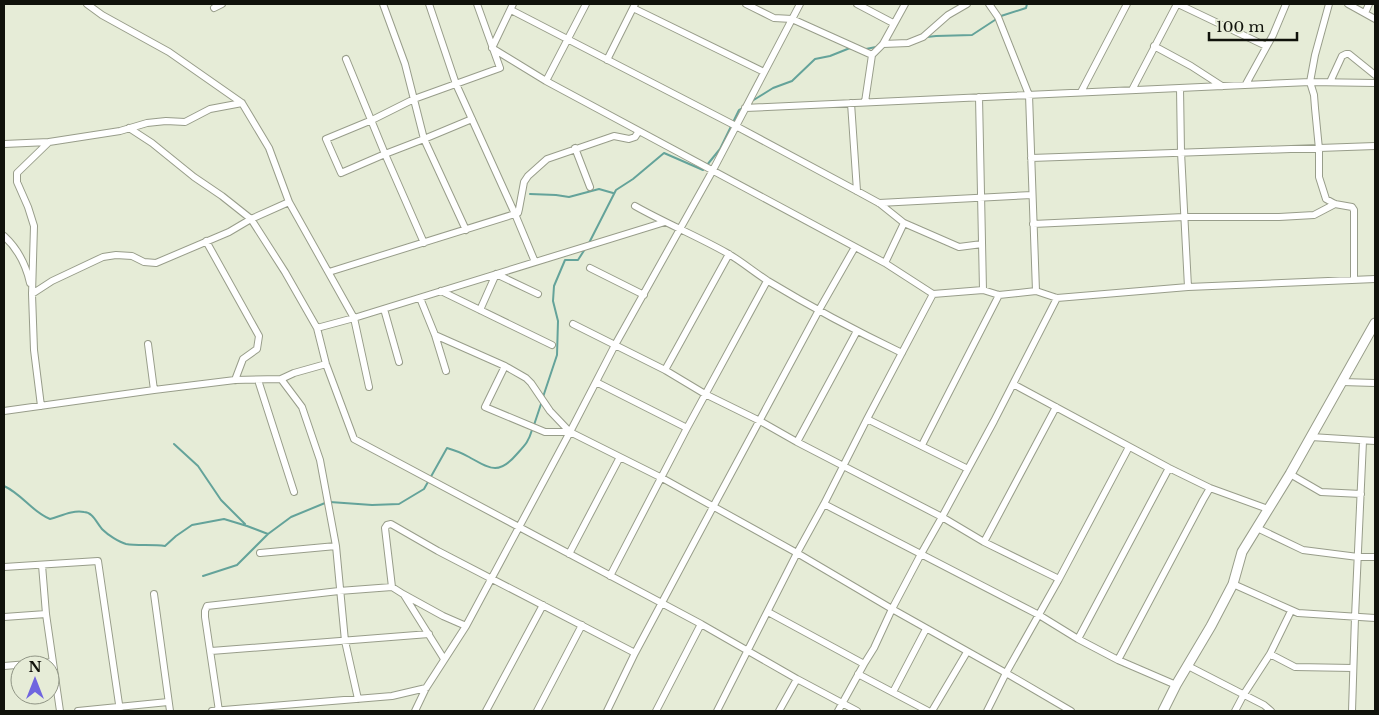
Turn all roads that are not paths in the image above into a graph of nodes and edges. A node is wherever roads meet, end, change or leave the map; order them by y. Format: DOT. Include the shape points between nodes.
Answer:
graph roads {
  1 [pos="88,4"];
  2 [pos="222,4"];
  3 [pos="383,4"];
  4 [pos="429,4"];
  5 [pos="477,4"];
  6 [pos="586,4"];
  7 [pos="746,4"];
  8 [pos="800,4"];
  9 [pos="857,4"];
  10 [pos="905,4"];
  11 [pos="967,4"];
  12 [pos="989,4"];
  13 [pos="1127,4"];
  14 [pos="1178,4"];
  15 [pos="1286,4"];
  16 [pos="1329,4"];
  17 [pos="1348,4"];
  18 [pos="1370,4"];
  19 [pos="634,6"];
  20 [pos="512,7"];
  21 [pos="214,8"];
  22 [pos="1365,13"];
  23 [pos="792,19"];
  24 [pos="1375,19"];
  25 [pos="894,23"];
  26 [pos="568,39"];
  27 [pos="883,44"];
  28 [pos="1154,46"];
  29 [pos="1266,46"];
  30 [pos="492,48"];
  31 [pos="872,55"];
  32 [pos="346,59"];
  33 [pos="607,60"];
  34 [pos="764,72"];
  35 [pos="1375,75"];
  36 [pos="546,81"];
  37 [pos="1310,82"];
  38 [pos="1330,82"];
  39 [pos="1375,82"];
  40 [pos="456,84"];
  41 [pos="1246,84"];
  42 [pos="1222,86"];
  43 [pos="1180,88"];
  44 [pos="1132,90"];
  45 [pos="1081,92"];
  46 [pos="1029,95"];
  47 [pos="979,97"];
  48 [pos="414,99"];
  49 [pos="865,102"];
  50 [pos="242,103"];
  51 [pos="852,103"];
  52 [pos="745,108"];
  53 [pos="472,119"];
  54 [pos="372,120"];
  55 [pos="736,126"];
  56 [pos="129,128"];
  57 [pos="639,131"];
  58 [pos="424,140"];
  59 [pos="49,142"];
  60 [pos="4,144"];
  61 [pos="1375,146"];
  62 [pos="576,148"];
  63 [pos="1319,149"];
  64 [pos="1182,152"];
  65 [pos="385,154"];
  66 [pos="1031,158"];
  67 [pos="713,170"];
  68 [pos="590,187"];
  69 [pos="857,191"];
  70 [pos="1032,195"];
  71 [pos="981,198"];
  72 [pos="290,202"];
  73 [pos="879,203"];
  74 [pos="1335,204"];
  75 [pos="635,206"];
  76 [pos="515,214"];
  77 [pos="1184,217"];
  78 [pos="251,220"];
  79 [pos="665,222"];
  80 [pos="904,223"];
  81 [pos="1034,224"];
  82 [pos="681,229"];
  83 [pos="466,230"];
  84 [pos="4,236"];
  85 [pos="206,241"];
  86 [pos="424,243"];
  87 [pos="982,244"];
  88 [pos="855,247"];
  89 [pos="729,254"];
  90 [pos="535,262"];
  91 [pos="885,263"];
  92 [pos="590,268"];
  93 [pos="329,272"];
  94 [pos="496,274"];
  95 [pos="1354,280"];
  96 [pos="1375,280"];
  97 [pos="767,281"];
  98 [pos="1188,287"];
  99 [pos="982,290"];
  100 [pos="1036,291"];
  101 [pos="441,292"];
  102 [pos="32,294"];
  103 [pos="538,294"];
  104 [pos="933,294"];
  105 [pos="644,295"];
  106 [pos="999,295"];
  107 [pos="420,298"];
  108 [pos="1057,298"];
  109 [pos="384,309"];
  110 [pos="480,310"];
  111 [pos="819,310"];
  112 [pos="354,318"];
  113 [pos="1375,323"];
  114 [pos="573,324"];
  115 [pos="317,328"];
  116 [pos="857,331"];
  117 [pos="435,335"];
  118 [pos="148,344"];
  119 [pos="552,345"];
  120 [pos="615,345"];
  121 [pos="902,353"];
  122 [pos="399,362"];
  123 [pos="326,364"];
  124 [pos="504,366"];
  125 [pos="665,370"];
  126 [pos="446,371"];
  127 [pos="281,379"];
  128 [pos="235,380"];
  129 [pos="258,380"];
  130 [pos="596,382"];
  131 [pos="1342,382"];
  132 [pos="1375,383"];
  133 [pos="1013,384"];
  134 [pos="369,387"];
  135 [pos="154,390"];
  136 [pos="705,394"];
  137 [pos="42,406"];
  138 [pos="1056,407"];
  139 [pos="4,411"];
  140 [pos="867,419"];
  141 [pos="760,421"];
  142 [pos="687,428"];
  143 [pos="570,432"];
  144 [pos="1311,437"];
  145 [pos="1363,441"];
  146 [pos="1375,441"];
  147 [pos="797,442"];
  148 [pos="922,446"];
  149 [pos="1129,447"];
  150 [pos="620,457"];
  151 [pos="844,466"];
  152 [pos="1169,468"];
  153 [pos="968,469"];
  154 [pos="1290,474"];
  155 [pos="662,478"];
  156 [pos="1210,488"];
  157 [pos="294,492"];
  158 [pos="1361,494"];
  159 [pos="824,504"];
  160 [pos="713,507"];
  161 [pos="1268,509"];
  162 [pos="942,517"];
  163 [pos="518,527"];
  164 [pos="1256,528"];
  165 [pos="984,542"];
  166 [pos="336,546"];
  167 [pos="260,553"];
  168 [pos="797,553"];
  169 [pos="569,554"];
  170 [pos="921,554"];
  171 [pos="1358,557"];
  172 [pos="1375,557"];
  173 [pos="42,565"];
  174 [pos="4,567"];
  175 [pos="610,576"];
  176 [pos="490,578"];
  177 [pos="1059,579"];
  178 [pos="1233,584"];
  179 [pos="392,587"];
  180 [pos="339,591"];
  181 [pos="154,594"];
  182 [pos="403,594"];
  183 [pos="662,604"];
  184 [pos="543,605"];
  185 [pos="892,610"];
  186 [pos="1291,611"];
  187 [pos="768,612"];
  188 [pos="46,614"];
  189 [pos="1039,615"];
  190 [pos="4,617"];
  191 [pos="1355,617"];
  192 [pos="1375,618"];
  193 [pos="701,624"];
  194 [pos="582,625"];
  195 [pos="466,626"];
  196 [pos="926,629"];
  197 [pos="429,634"];
  198 [pos="1078,639"];
  199 [pos="345,641"];
  200 [pos="748,650"];
  201 [pos="211,651"];
  202 [pos="967,652"];
  203 [pos="635,653"];
  204 [pos="1270,654"];
  205 [pos="51,655"];
  206 [pos="444,659"];
  207 [pos="1118,660"];
  208 [pos="864,664"];
  209 [pos="1188,666"];
  210 [pos="1353,668"];
  211 [pos="1006,673"];
  212 [pos="858,674"];
  213 [pos="797,679"];
  214 [pos="1176,685"];
  215 [pos="426,688"];
  216 [pos="893,692"];
  217 [pos="1244,694"];
  218 [pos="358,699"];
  219 [pos="168,702"];
  220 [pos="842,703"];
  221 [pos="119,709"];
  222 [pos="78,711"];
  223 [pos="170,711"];
  224 [pos="216,711"];
  225 [pos="415,711"];
  226 [pos="486,711"];
  227 [pos="537,711"];
  228 [pos="607,711"];
  229 [pos="656,711"];
  230 [pos="717,711"];
  231 [pos="779,711"];
  232 [pos="838,711"];
  233 [pos="858,711"];
  234 [pos="928,711"];
  235 [pos="932,711"];
  236 [pos="987,711"];
  237 [pos="1072,711"];
  238 [pos="1163,711"];
  239 [pos="1235,711"];
  240 [pos="1271,711"];
  241 [pos="1352,711"];
  1 -- 50 [label="street" via="169,52"];
  2 -- 21 [label="street"];
  3 -- 48 [label="street"];
  4 -- 40 [label="street"];
  5 -- 30 [label="street"];
  6 -- 26 [label="street"];
  7 -- 23 [label="street" via="774,18"];
  8 -- 23 [label="street"];
  9 -- 25 [label="street"];
  10 -- 25 [label="street"];
  11 -- 27 [label="street" via="948,15 923,37"];
  12 -- 46 [label="street" via="998,18"];
  13 -- 45 [label="street"];
  14 -- 28 [label="street"];
  14 -- 29 [label="street"];
  15 -- 29 [label="street"];
  16 -- 37 [label="street"];
  17 -- 22 [label="street"];
  18 -- 22 [label="street"];
  19 -- 33 [label="street"];
  19 -- 34 [label="street"];
  20 -- 26 [label="street"];
  20 -- 30 [label="street"];
  22 -- 24 [label="street"];
  23 -- 31 [label="street"];
  23 -- 34 [label="street"];
  25 -- 27 [label="street"];
  26 -- 33 [label="street"];
  26 -- 36 [label="street"];
  27 -- 31 [label="street"];
  28 -- 42 [label="street"];
  28 -- 44 [label="street"];
  29 -- 41 [label="street"];
  30 -- 36 [label="street"];
  30 -- 40 [label="street" via="500,68"];
  31 -- 49 [label="street"];
  32 -- 54 [label="street"];
  33 -- 55 [label="street"];
  34 -- 52 [label="street"];
  35 -- 38 [label="street" via="1346,54"];
  36 -- 57 [label="street"];
  37 -- 38 [label="street"];
  37 -- 41 [label="street"];
  37 -- 63 [label="street"];
  38 -- 39 [label="street"];
  40 -- 48 [label="street"];
  40 -- 53 [label="street"];
  41 -- 42 [label="street"];
  42 -- 43 [label="street"];
  43 -- 44 [label="street"];
  43 -- 64 [label="street"];
  44 -- 45 [label="street"];
  45 -- 46 [label="street"];
  46 -- 47 [label="street"];
  46 -- 66 [label="street"];
  47 -- 49 [label="street"];
  47 -- 71 [label="street"];
  48 -- 54 [label="street"];
  48 -- 58 [label="street"];
  49 -- 51 [label="street"];
  50 -- 56 [label="street" via="210,109 185,122 146,122"];
  50 -- 72 [label="street" via="269,148"];
  51 -- 52 [label="street"];
  51 -- 69 [label="street"];
  52 -- 55 [label="street"];
  53 -- 58 [label="street"];
  53 -- 76 [label="street"];
  54 -- 65 [label="street"];
  54 -- 65 [label="street" via="326,139 341,173"];
  55 -- 67 [label="street"];
  55 -- 69 [label="street"];
  56 -- 59 [label="street"];
  56 -- 78 [label="street"];
  57 -- 62 [label="street" via="629,139 614,136"];
  57 -- 67 [label="street"];
  58 -- 65 [label="street"];
  58 -- 83 [label="street"];
  59 -- 60 [label="street"];
  59 -- 102 [label="street" via="17,173 17,182 34,226"];
  61 -- 63 [label="street"];
  62 -- 68 [label="street"];
  62 -- 76 [label="street" via="546,159 528,176 518,213"];
  63 -- 64 [label="street"];
  63 -- 74 [label="street" via="1319,177 1326,199"];
  64 -- 66 [label="street"];
  64 -- 77 [label="street"];
  65 -- 86 [label="street"];
  66 -- 70 [label="street"];
  67 -- 82 [label="street"];
  67 -- 88 [label="street"];
  69 -- 73 [label="street"];
  70 -- 71 [label="street"];
  70 -- 81 [label="street"];
  71 -- 73 [label="street"];
  71 -- 87 [label="street"];
  72 -- 78 [label="street"];
  72 -- 93 [label="street"];
  73 -- 80 [label="street"];
  74 -- 77 [label="street" via="1314,215"];
  74 -- 95 [label="street" via="1354,210"];
  75 -- 79 [label="street"];
  76 -- 83 [label="street"];
  76 -- 90 [label="street"];
  77 -- 81 [label="street"];
  77 -- 98 [label="street"];
  78 -- 85 [label="street"];
  78 -- 115 [label="street"];
  79 -- 82 [label="street"];
  79 -- 90 [label="street"];
  80 -- 87 [label="street" via="959,246"];
  80 -- 91 [label="street"];
  81 -- 100 [label="street"];
  82 -- 89 [label="street"];
  82 -- 105 [label="street"];
  83 -- 86 [label="street"];
  84 -- 102 [label="street" via="28,270"];
  85 -- 102 [label="street" via="156,263 132,256 103,257"];
  85 -- 128 [label="street" via="259,336 257,349 244,359"];
  86 -- 93 [label="street"];
  87 -- 99 [label="street"];
  88 -- 91 [label="street"];
  88 -- 111 [label="street"];
  89 -- 97 [label="street"];
  89 -- 125 [label="street"];
  90 -- 94 [label="street"];
  91 -- 104 [label="street"];
  92 -- 105 [label="street"];
  93 -- 112 [label="street"];
  94 -- 101 [label="street"];
  94 -- 103 [label="street"];
  94 -- 110 [label="street"];
  95 -- 96 [label="street"];
  95 -- 98 [label="street"];
  97 -- 111 [label="street"];
  97 -- 136 [label="street"];
  98 -- 108 [label="street"];
  99 -- 104 [label="street"];
  99 -- 106 [label="street"];
  100 -- 106 [label="street"];
  100 -- 108 [label="street"];
  101 -- 107 [label="street"];
  101 -- 110 [label="street"];
  102 -- 137 [label="street" via="34,350"];
  104 -- 121 [label="street"];
  105 -- 120 [label="street"];
  106 -- 148 [label="street"];
  107 -- 109 [label="street"];
  107 -- 117 [label="street"];
  108 -- 133 [label="street"];
  109 -- 112 [label="street"];
  109 -- 122 [label="street"];
  110 -- 119 [label="street"];
  111 -- 116 [label="street"];
  111 -- 141 [label="street"];
  112 -- 115 [label="street"];
  112 -- 134 [label="street"];
  113 -- 131 [label="street"];
  114 -- 120 [label="street"];
  115 -- 123 [label="street"];
  116 -- 121 [label="street"];
  116 -- 147 [label="street"];
  117 -- 124 [label="street"];
  117 -- 126 [label="street"];
  118 -- 135 [label="street"];
  120 -- 125 [label="street"];
  120 -- 130 [label="street"];
  121 -- 140 [label="street"];
  123 -- 127 [label="street"];
  123 -- 163 [label="street" via="354,439"];
  124 -- 143 [label="street" via="526,378"];
  124 -- 143 [label="street" via="485,407 546,432"];
  125 -- 136 [label="street"];
  127 -- 129 [label="street"];
  127 -- 166 [label="street" via="302,407 320,460"];
  128 -- 129 [label="street"];
  128 -- 135 [label="street"];
  129 -- 157 [label="street"];
  130 -- 142 [label="street"];
  130 -- 143 [label="street"];
  131 -- 132 [label="street"];
  131 -- 144 [label="street"];
  133 -- 138 [label="street"];
  133 -- 153 [label="street"];
  135 -- 137 [label="street"];
  136 -- 141 [label="street"];
  136 -- 142 [label="street"];
  137 -- 139 [label="street"];
  138 -- 149 [label="street"];
  138 -- 165 [label="street"];
  140 -- 148 [label="street"];
  140 -- 151 [label="street"];
  141 -- 147 [label="street"];
  141 -- 160 [label="street"];
  142 -- 155 [label="street"];
  143 -- 150 [label="street"];
  143 -- 163 [label="street"];
  144 -- 145 [label="street"];
  144 -- 154 [label="street"];
  145 -- 146 [label="street"];
  145 -- 158 [label="street"];
  147 -- 151 [label="street"];
  148 -- 153 [label="street"];
  149 -- 152 [label="street"];
  149 -- 177 [label="street"];
  150 -- 155 [label="street"];
  150 -- 169 [label="street"];
  151 -- 159 [label="street"];
  151 -- 162 [label="street"];
  152 -- 156 [label="street"];
  152 -- 198 [label="street"];
  153 -- 162 [label="street"];
  154 -- 158 [label="street" via="1321,492"];
  154 -- 161 [label="street"];
  155 -- 160 [label="street"];
  155 -- 175 [label="street"];
  156 -- 161 [label="street"];
  156 -- 207 [label="street"];
  158 -- 171 [label="street"];
  159 -- 168 [label="street"];
  159 -- 170 [label="street"];
  160 -- 168 [label="street"];
  160 -- 183 [label="street"];
  161 -- 164 [label="street"];
  162 -- 165 [label="street"];
  162 -- 170 [label="street"];
  163 -- 169 [label="street"];
  163 -- 176 [label="street"];
  164 -- 171 [label="street" via="1303,550"];
  164 -- 178 [label="street" via="1242,552"];
  165 -- 177 [label="street"];
  166 -- 167 [label="street"];
  166 -- 180 [label="street"];
  168 -- 185 [label="street"];
  168 -- 187 [label="street"];
  169 -- 175 [label="street"];
  170 -- 185 [label="street"];
  170 -- 189 [label="street"];
  171 -- 172 [label="street"];
  171 -- 191 [label="street"];
  173 -- 174 [label="street"];
  173 -- 188 [label="street"];
  173 -- 221 [label="street" via="98,561"];
  175 -- 183 [label="street"];
  176 -- 179 [label="street" via="391,524 385,528"];
  176 -- 184 [label="street"];
  176 -- 195 [label="street"];
  177 -- 189 [label="street"];
  178 -- 186 [label="street"];
  178 -- 209 [label="street"];
  179 -- 180 [label="street"];
  179 -- 182 [label="street"];
  180 -- 199 [label="street"];
  180 -- 201 [label="street" via="207,606 205,617"];
  181 -- 219 [label="street"];
  182 -- 195 [label="street"];
  182 -- 197 [label="street"];
  183 -- 193 [label="street"];
  183 -- 203 [label="street"];
  184 -- 194 [label="street"];
  184 -- 226 [label="street"];
  185 -- 196 [label="street"];
  185 -- 208 [label="street"];
  186 -- 191 [label="street"];
  186 -- 204 [label="street"];
  187 -- 200 [label="street"];
  187 -- 208 [label="street"];
  188 -- 190 [label="street"];
  188 -- 205 [label="street"];
  189 -- 198 [label="street"];
  189 -- 211 [label="street"];
  191 -- 192 [label="street"];
  191 -- 210 [label="street"];
  193 -- 200 [label="street"];
  193 -- 229 [label="street"];
  194 -- 203 [label="street"];
  194 -- 227 [label="street"];
  195 -- 206 [label="street"];
  196 -- 202 [label="street"];
  196 -- 216 [label="street"];
  197 -- 199 [label="street"];
  197 -- 206 [label="street"];
  198 -- 207 [label="street"];
  199 -- 201 [label="street"];
  199 -- 218 [label="street"];
  200 -- 213 [label="street"];
  200 -- 230 [label="street"];
  201 -- 224 [label="street"];
  202 -- 211 [label="street"];
  202 -- 235 [label="street"];
  203 -- 228 [label="street"];
  204 -- 210 [label="street" via="1295,667"];
  204 -- 217 [label="street"];
  206 -- 215 [label="street"];
  207 -- 214 [label="street"];
  208 -- 212 [label="street"];
  209 -- 214 [label="street"];
  209 -- 217 [label="street"];
  210 -- 241 [label="street"];
  211 -- 236 [label="street"];
  211 -- 237 [label="street"];
  212 -- 216 [label="street"];
  212 -- 220 [label="street"];
  213 -- 220 [label="street"];
  213 -- 231 [label="street"];
  214 -- 238 [label="street"];
  215 -- 218 [label="street"];
  215 -- 225 [label="street"];
  216 -- 234 [label="street"];
  217 -- 239 [label="street"];
  217 -- 240 [label="street"];
  218 -- 224 [label="street"];
  219 -- 221 [label="street"];
  219 -- 223 [label="street"];
  220 -- 232 [label="street"];
  220 -- 233 [label="street"];
  221 -- 222 [label="street"];
}
